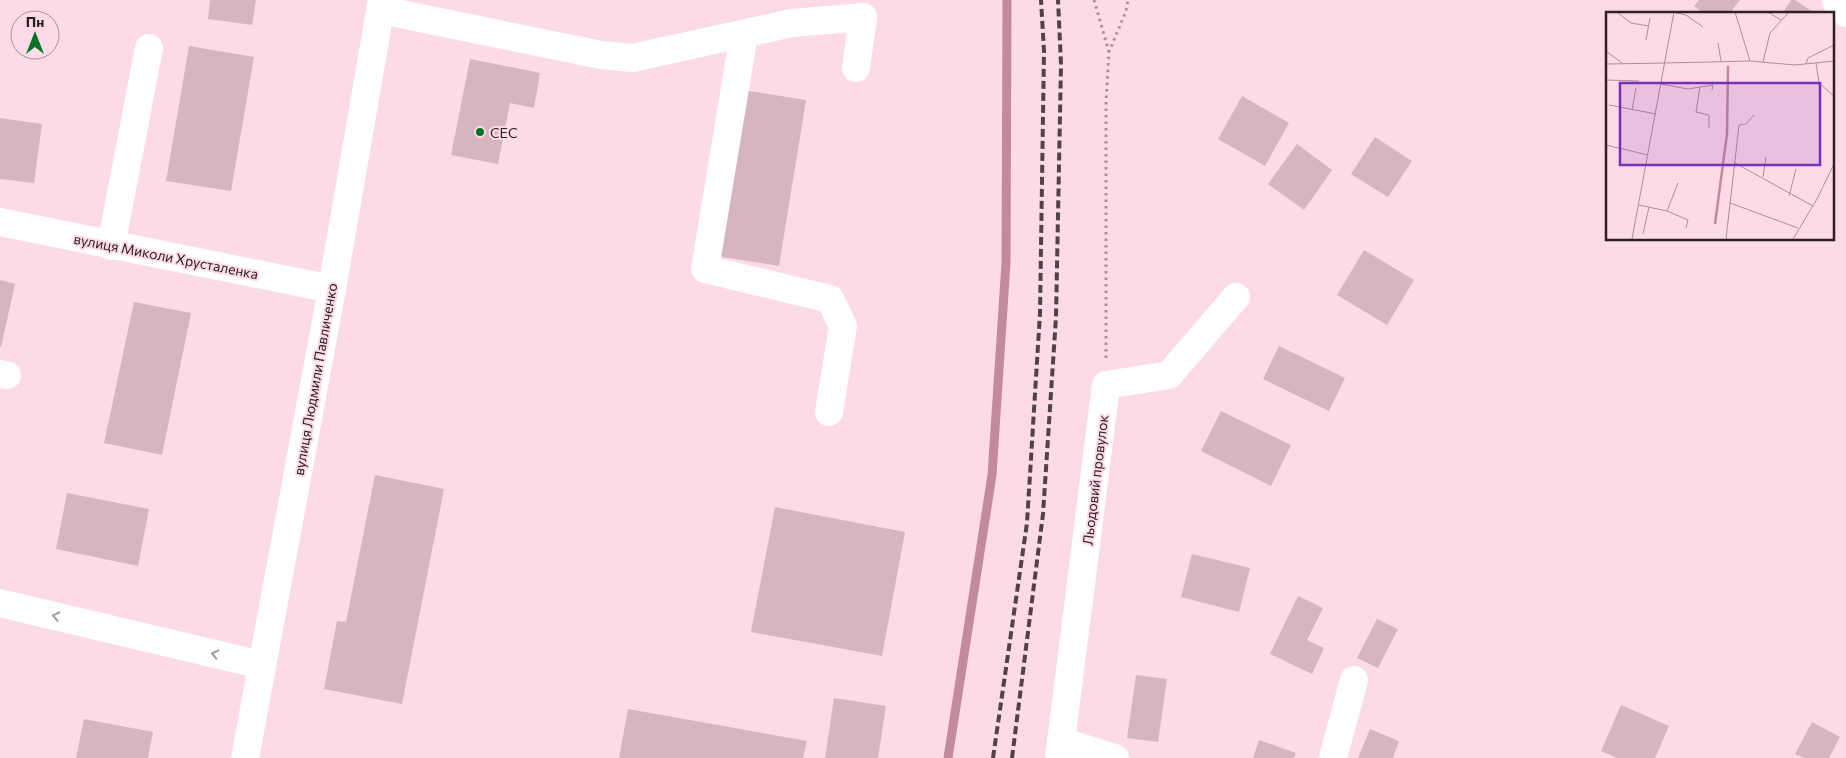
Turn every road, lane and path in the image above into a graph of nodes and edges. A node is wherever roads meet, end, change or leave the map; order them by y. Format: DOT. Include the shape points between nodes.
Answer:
graph roads {
  1 [pos="1094,0"];
  2 [pos="1128,0"];
  3 [pos="1836,0"];
  4 [pos="381,5"];
  5 [pos="1846,13"];
  6 [pos="744,34"];
  7 [pos="149,48"];
  8 [pos="1109,52"];
  9 [pos="856,68"];
  10 [pos="0,222"];
  11 [pos="111,246"];
  12 [pos="332,290"];
  13 [pos="1236,296"];
  14 [pos="1106,385"];
  15 [pos="829,412"];
  16 [pos="0,603"];
  17 [pos="262,665"];
  18 [pos="1354,680"];
  19 [pos="1060,749"];
  20 [pos="245,758"];
  21 [pos="1115,758"];
  22 [pos="1333,758"];
  1 -- 8 [label="path"];
  2 -- 8 [label="path"];
  3 -- 5 [label="street"];
  4 -- 6 [label="street" via="602,55 632,58"];
  4 -- 12 [label="street, вулиця Людмили Павличенко"];
  6 -- 9 [label="street" via="792,23 863,17"];
  6 -- 15 [label="street" via="705,269 830,299 842,326"];
  7 -- 11 [label="street"];
  8 -- 14 [label="path" via="1106,102"];
  10 -- 11 [label="street, вулиця Миколи Хрусталенка"];
  11 -- 12 [label="street, вулиця Миколи Хрусталенка"];
  12 -- 17 [label="street, вулиця Людмили Павличенко"];
  13 -- 14 [label="street" via="1169,375"];
  14 -- 19 [label="street, Льодовий провулок"];
  17 -- 16 [label="street, one-way"];
  17 -- 20 [label="street, вулиця Людмили Павличенко"];
  18 -- 22 [label="street"];
  19 -- 21 [label="street, Льодовий провулок"];
}
